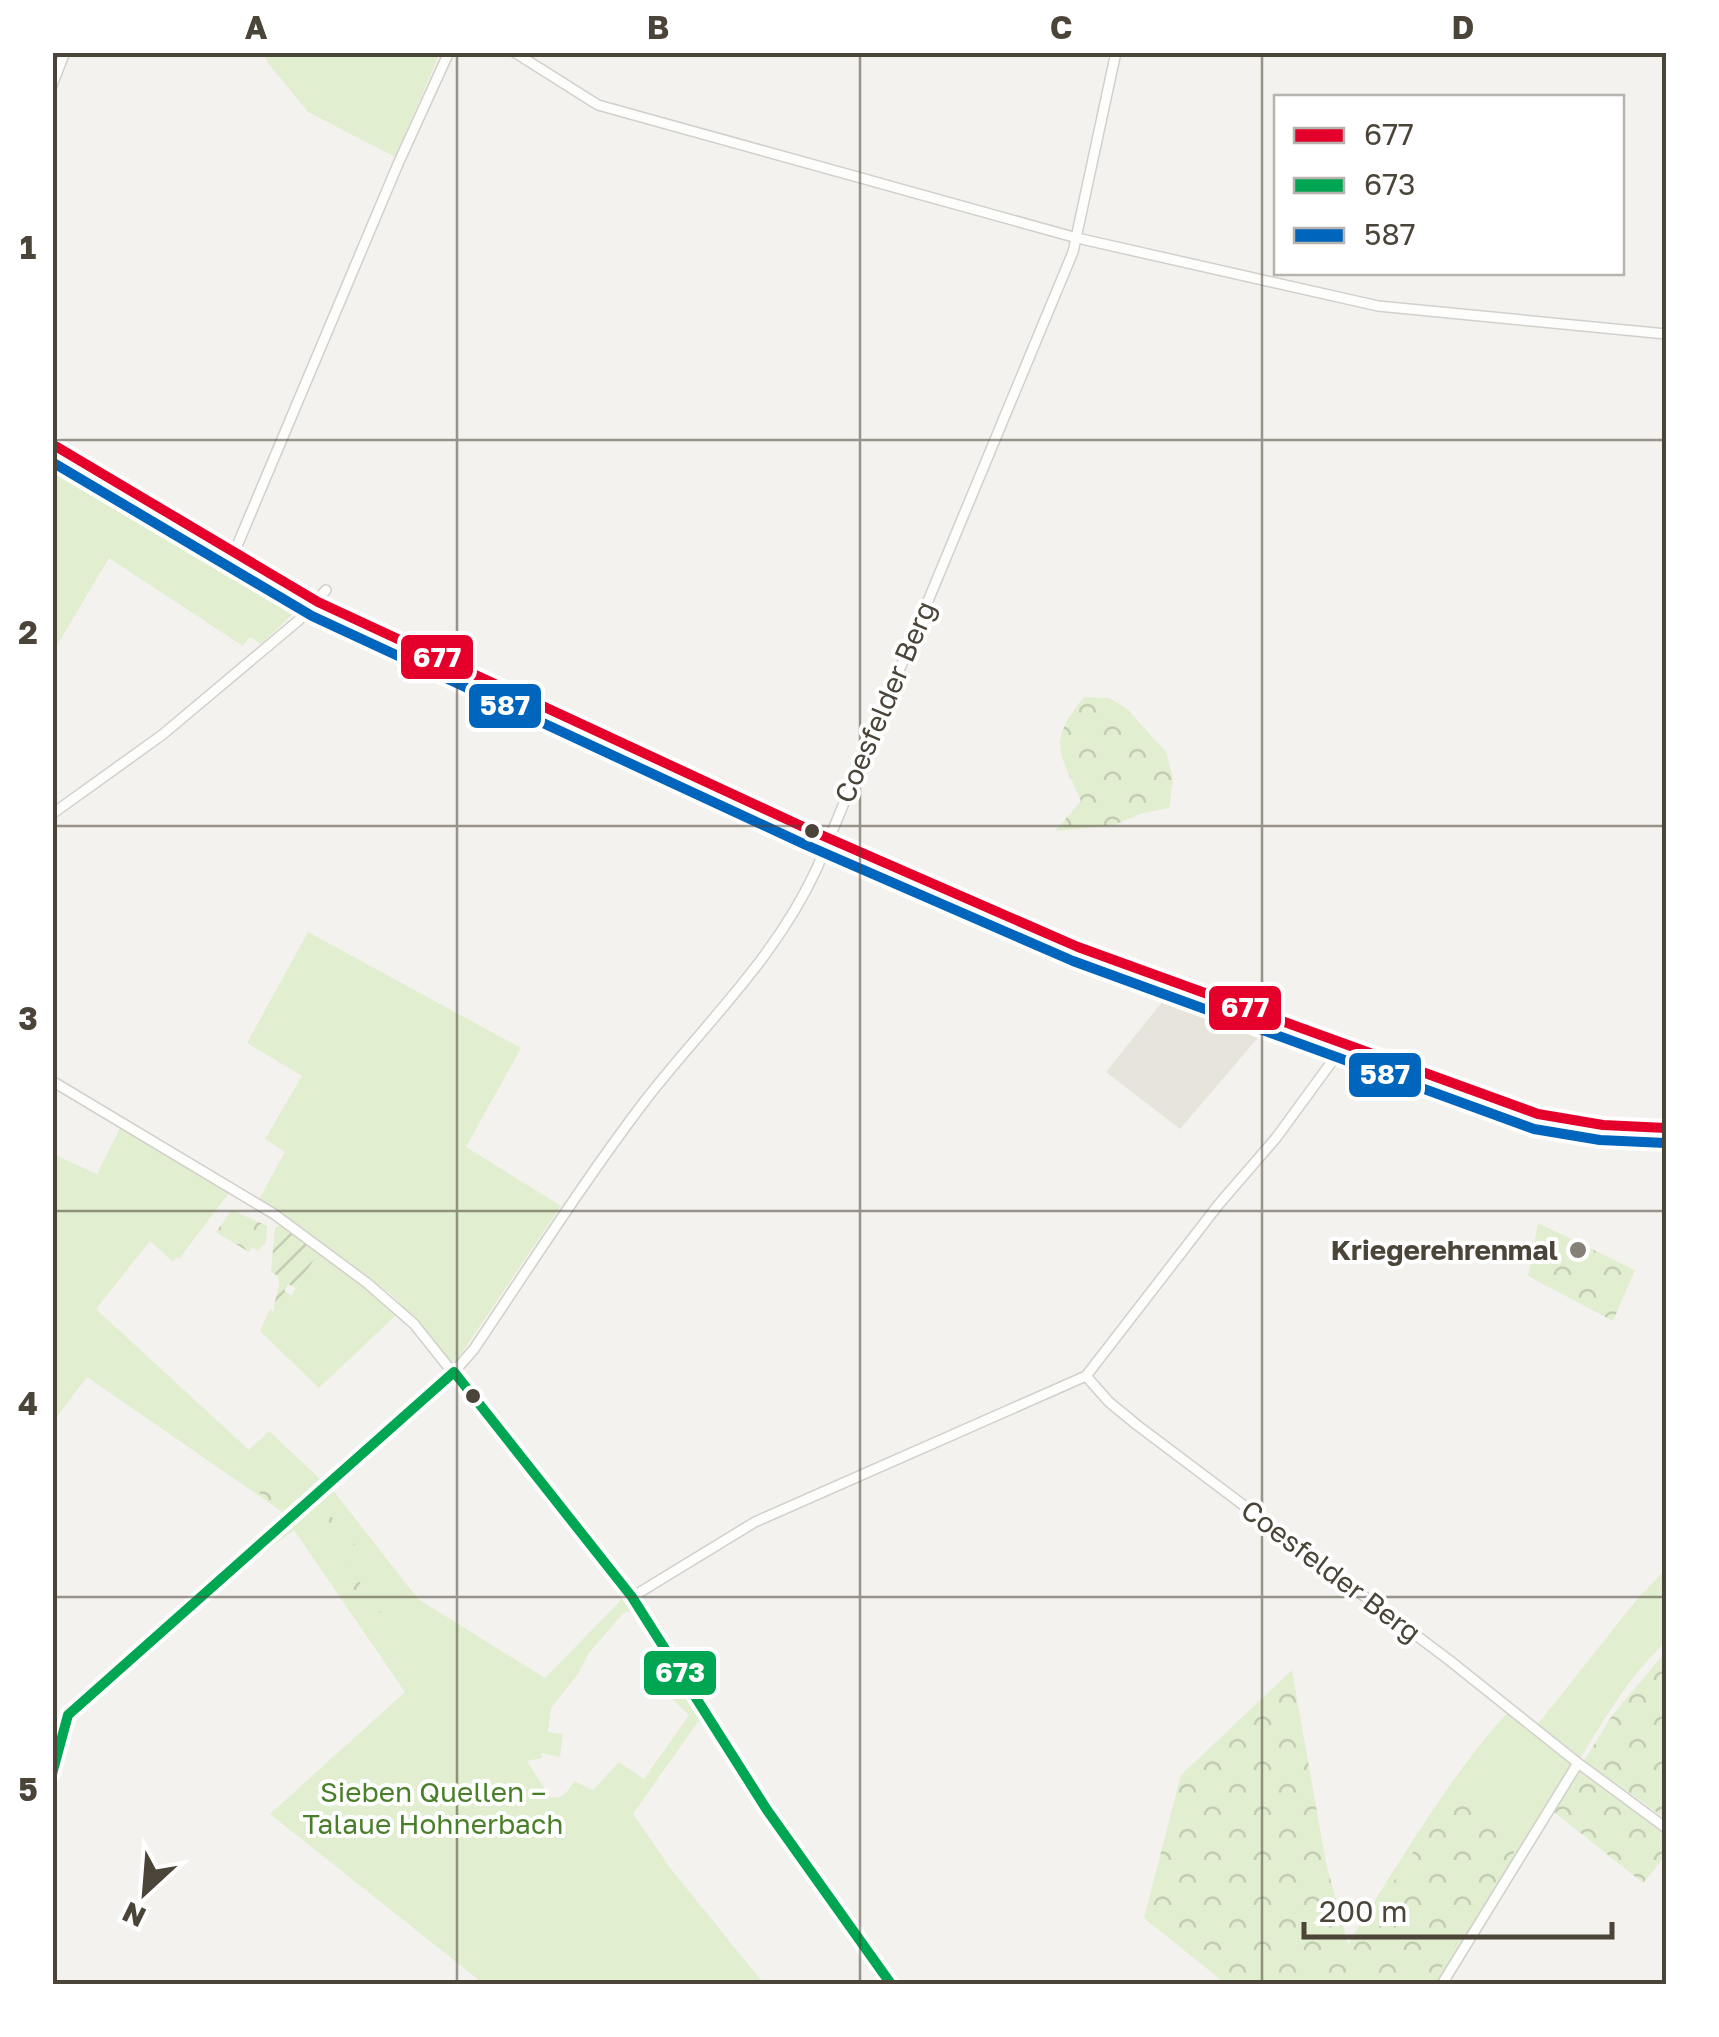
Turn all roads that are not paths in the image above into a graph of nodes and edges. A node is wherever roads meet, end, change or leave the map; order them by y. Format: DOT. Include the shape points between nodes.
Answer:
graph roads {
  1 [pos="65,52"];
  2 [pos="449,52"];
  3 [pos="514,52"];
  4 [pos="1116,52"];
  5 [pos="52,85"];
  6 [pos="1078,238"];
  7 [pos="1666,334"];
  8 [pos="52,444"];
  9 [pos="234,553"];
  10 [pos="326,590"];
  11 [pos="318,602"];
  12 [pos="52,814"];
  13 [pos="829,838"];
  14 [pos="1344,1045"];
  15 [pos="52,1080"];
  16 [pos="1666,1128"];
  17 [pos="454,1372"];
  18 [pos="1086,1376"];
  19 [pos="632,1597"];
  20 [pos="1578,1764"];
  21 [pos="52,1776"];
  22 [pos="1666,1828"];
  23 [pos="891,1984"];
  24 [pos="1442,1984"];
  1 -- 5 [label="street"];
  2 -- 9 [label="street"];
  3 -- 6 [label="street" via="598,105"];
  4 -- 6 [label="street, Coesfelder Berg"];
  6 -- 7 [label="street" via="1378,306"];
  6 -- 13 [label="street, Coesfelder Berg"];
  8 -- 9 [label="street"];
  9 -- 11 [label="street"];
  10 -- 11 [label="street"];
  11 -- 12 [label="street" via="162,734"];
  11 -- 13 [label="street"];
  13 -- 14 [label="street" via="1078,947"];
  13 -- 17 [label="street, Coesfelder Berg" via="801,903 767,956 646,1100"];
  14 -- 16 [label="street" via="1552,1118"];
  14 -- 18 [label="street"];
  15 -- 17 [label="street" via="274,1214 390,1302"];
  17 -- 19 [label="street"];
  17 -- 21 [label="street, Coesfelder Berg" via="68,1716"];
  18 -- 19 [label="street" via="755,1522"];
  18 -- 20 [label="street, Coesfelder Berg" via="1123,1414"];
  19 -- 23 [label="street" via="794,1852"];
  20 -- 22 [label="street, Coesfelder Berg"];
  20 -- 24 [label="street"];
}
